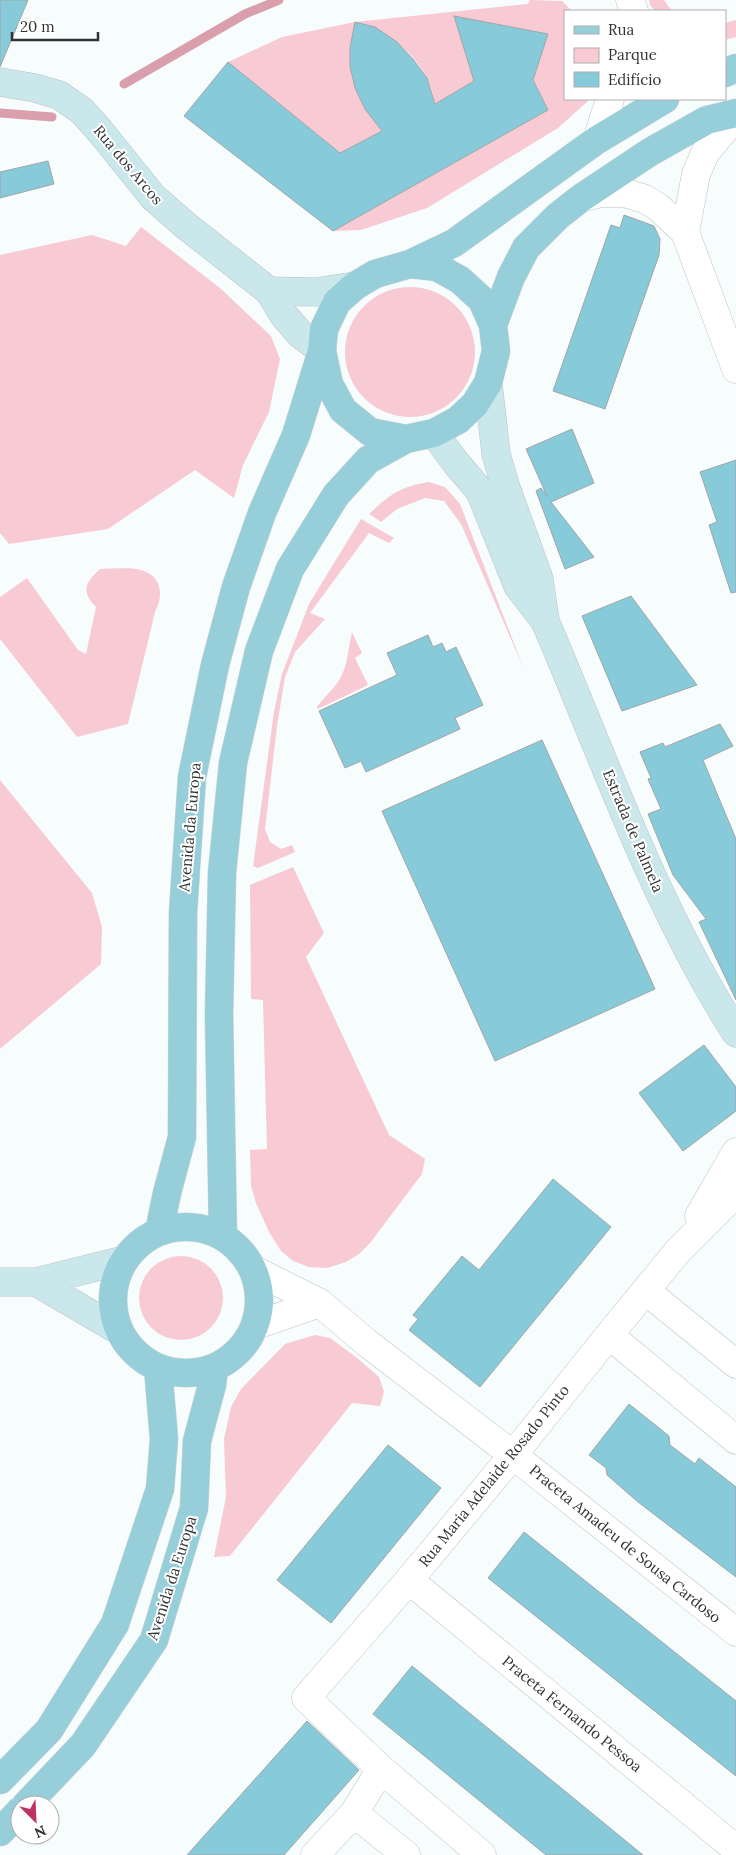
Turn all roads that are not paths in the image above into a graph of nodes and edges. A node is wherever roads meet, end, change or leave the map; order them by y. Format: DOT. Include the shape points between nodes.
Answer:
graph roads {
  1 [pos="0,82"];
  2 [pos="610,100"];
  3 [pos="663,100"];
  4 [pos="736,114"];
  5 [pos="598,140"];
  6 [pos="580,198"];
  7 [pos="685,232"];
  8 [pos="410,264"];
  9 [pos="354,286"];
  10 [pos="269,291"];
  11 [pos="493,325"];
  12 [pos="322,350"];
  13 [pos="735,364"];
  14 [pos="488,383"];
  15 [pos="434,432"];
  16 [pos="406,439"];
  17 [pos="545,621"];
  18 [pos="736,1033"];
  19 [pos="736,1152"];
  20 [pos="736,1193"];
  21 [pos="159,1232"];
  22 [pos="223,1236"];
  23 [pos="678,1252"];
  24 [pos="124,1260"];
  25 [pos="254,1270"];
  26 [pos="0,1282"];
  27 [pos="36,1282"];
  28 [pos="646,1291"];
  29 [pos="320,1303"];
  30 [pos="256,1325"];
  31 [pos="118,1330"];
  32 [pos="609,1335"];
  33 [pos="736,1364"];
  34 [pos="158,1368"];
  35 [pos="214,1369"];
  36 [pos="736,1440"];
  37 [pos="513,1455"];
  38 [pos="409,1580"];
  39 [pos="736,1632"];
  40 [pos="382,1769"];
  41 [pos="0,1780"];
  42 [pos="36,1795"];
  43 [pos="354,1813"];
  44 [pos="10,1822"];
  45 [pos="0,1832"];
  46 [pos="736,1849"];
  47 [pos="316,1855"];
  48 [pos="406,1855"];
  49 [pos="482,1855"];
  1 -- 10 [label="street, Rua dos Arcos" via="60,95 82,111 153,197"];
  2 -- 5 [label="street"];
  3 -- 5 [label="main road"];
  4 -- 6 [label="main road" via="707,120 650,152"];
  4 -- 7 [label="street" via="705,153 696,174"];
  5 -- 8 [label="main road" via="454,242"];
  6 -- 7 [label="street" via="625,192 658,207"];
  6 -- 11 [label="main road" via="526,248"];
  7 -- 13 [label="street"];
  8 -- 9 [label="main road" via="375,274"];
  8 -- 11 [label="main road" via="437,267 460,280 482,300"];
  9 -- 10 [label="street" via="316,292"];
  9 -- 12 [label="main road" via="337,302 324,328"];
  10 -- 12 [label="street, Rua dos Arcos" via="300,334"];
  11 -- 14 [label="main road" via="496,351"];
  12 -- 16 [label="main road" via="329,384 343,410 370,432"];
  12 -- 21 [label="main road, Avenida da Europa" via="296,434 262,513 236,587 215,665 192,777 182,913 182,1137"];
  14 -- 15 [label="main road" via="475,404 458,420"];
  14 -- 17 [label="street, Estrada de Palmela" via="496,454 539,579"];
  15 -- 16 [label="main road"];
  15 -- 17 [label="street, Estrada de Palmela" via="480,491 518,586"];
  16 -- 22 [label="main road" via="368,460 336,495 290,569 259,651 233,763 222,873 218,1015"];
  17 -- 18 [label="street, Estrada de Palmela" via="660,895 701,977"];
  19 -- 23 [label="street, Rua Maria Adelaide Rosado Pinto"];
  20 -- 23 [label="street, Rua Maria Adelaide Rosado Pinto"];
  21 -- 22 [label="main road" via="180,1226 202,1228"];
  21 -- 24 [label="main road" via="139,1243"];
  22 -- 25 [label="main road" via="241,1250"];
  23 -- 28 [label="street, Rua Maria Adelaide Rosado Pinto"];
  24 -- 27 [label="street"];
  24 -- 31 [label="main road" via="113,1290 112,1307"];
  25 -- 29 [label="street, Praceta Amadeu de Sousa Cardoso"];
  25 -- 30 [label="main road" via="260,1306"];
  26 -- 27 [label="street"];
  27 -- 31 [label="street"];
  28 -- 32 [label="street, Rua Maria Adelaide Rosado Pinto"];
  28 -- 33 [label="street"];
  29 -- 30 [label="street"];
  29 -- 37 [label="street, Praceta Amadeu de Sousa Cardoso"];
  30 -- 35 [label="main road" via="246,1343"];
  31 -- 34 [label="main road" via="141,1359"];
  32 -- 36 [label="street"];
  32 -- 37 [label="street, Rua Maria Adelaide Rosado Pinto"];
  34 -- 35 [label="main road" via="176,1373"];
  34 -- 41 [label="main road" via="164,1439 160,1489 115,1624 49,1730"];
  35 -- 42 [label="main road, Avenida da Europa" via="197,1441 194,1508 154,1640 83,1745"];
  37 -- 38 [label="street, Rua Maria Adelaide Rosado Pinto"];
  37 -- 39 [label="street, Praceta Amadeu de Sousa Cardoso"];
  38 -- 40 [label="street, Rua Maria Adelaide Rosado Pinto" via="306,1698"];
  38 -- 46 [label="street, Praceta Fernando Pessoa"];
  40 -- 43 [label="street"];
  40 -- 49 [label="street"];
  43 -- 47 [label="street"];
  43 -- 48 [label="street"];
  44 -- 45 [label="main road"];
}
